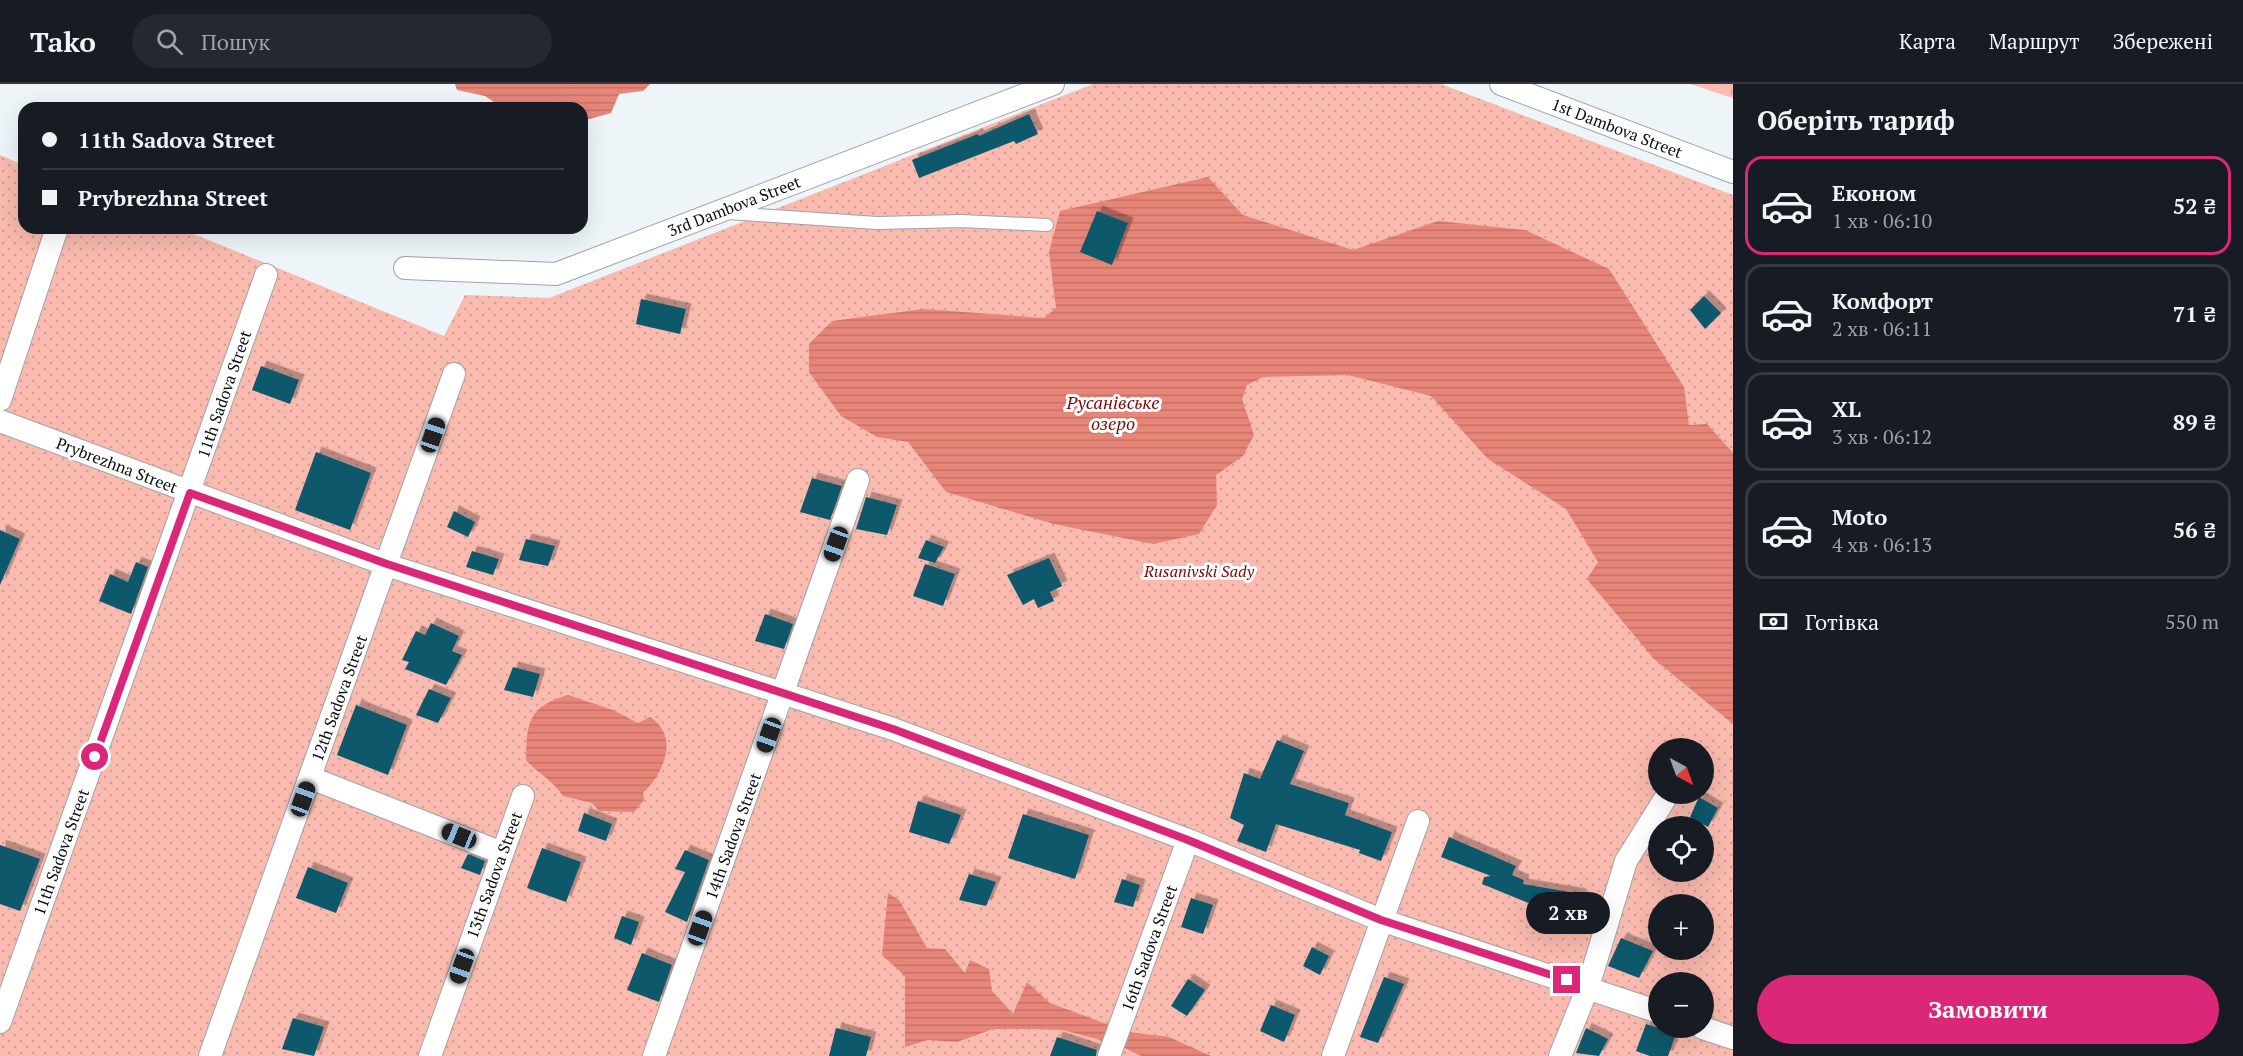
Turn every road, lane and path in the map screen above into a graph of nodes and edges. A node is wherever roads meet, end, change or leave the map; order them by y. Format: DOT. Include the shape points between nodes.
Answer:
graph roads {
  1 [pos="1053,84"];
  2 [pos="1501,84"];
  3 [pos="1733,172"];
  4 [pos="718,212"];
  5 [pos="1047,225"];
  6 [pos="55,234"];
  7 [pos="405,268"];
  8 [pos="266,275"];
  9 [pos="454,374"];
  10 [pos="0,400"];
  11 [pos="0,421"];
  12 [pos="858,480"];
  13 [pos="190,493"];
  14 [pos="387,564"];
  15 [pos="784,692"];
  16 [pos="311,778"];
  17 [pos="522,796"];
  18 [pos="1662,804"];
  19 [pos="1418,821"];
  20 [pos="1188,840"];
  21 [pos="502,853"];
  22 [pos="1381,920"];
  23 [pos="1588,987"];
  24 [pos="1648,1008"];
  25 [pos="0,1022"];
  26 [pos="1714,1032"];
  27 [pos="1733,1038"];
  28 [pos="1111,1052"];
  29 [pos="210,1056"];
  30 [pos="430,1056"];
  31 [pos="654,1056"];
  32 [pos="1333,1056"];
  33 [pos="1560,1056"];
  1 -- 4 [label="street, 3rd Dambova Street"];
  2 -- 3 [label="street, 1st Dambova Street"];
  4 -- 5 [label="lane" via="877,223"];
  4 -- 7 [label="street, 3rd Dambova Street" via="556,274"];
  6 -- 10 [label="street"];
  8 -- 13 [label="street, 11th Sadova Street"];
  9 -- 14 [label="street, 12th Sadova Street"];
  11 -- 13 [label="street, Prybrezhna Street"];
  12 -- 15 [label="street, 14th Sadova Street"];
  13 -- 14 [label="street, Prybrezhna Street"];
  13 -- 25 [label="street, 11th Sadova Street"];
  14 -- 15 [label="street, Prybrezhna Street"];
  14 -- 16 [label="street, 12th Sadova Street"];
  15 -- 20 [label="street, Prybrezhna Street"];
  15 -- 31 [label="street, 14th Sadova Street"];
  16 -- 21 [label="street"];
  16 -- 29 [label="street, 12th Sadova Street"];
  17 -- 21 [label="street, 13th Sadova Street"];
  18 -- 23 [label="street" via="1626,861"];
  19 -- 22 [label="street"];
  20 -- 22 [label="street, Prybrezhna Street"];
  20 -- 28 [label="street, 16th Sadova Street"];
  21 -- 30 [label="street, 13th Sadova Street"];
  22 -- 23 [label="street, Prybrezhna Street"];
  22 -- 32 [label="street"];
  23 -- 24 [label="street, Prybrezhna Street"];
  23 -- 33 [label="street"];
  26 -- 27 [label="street"];
}
